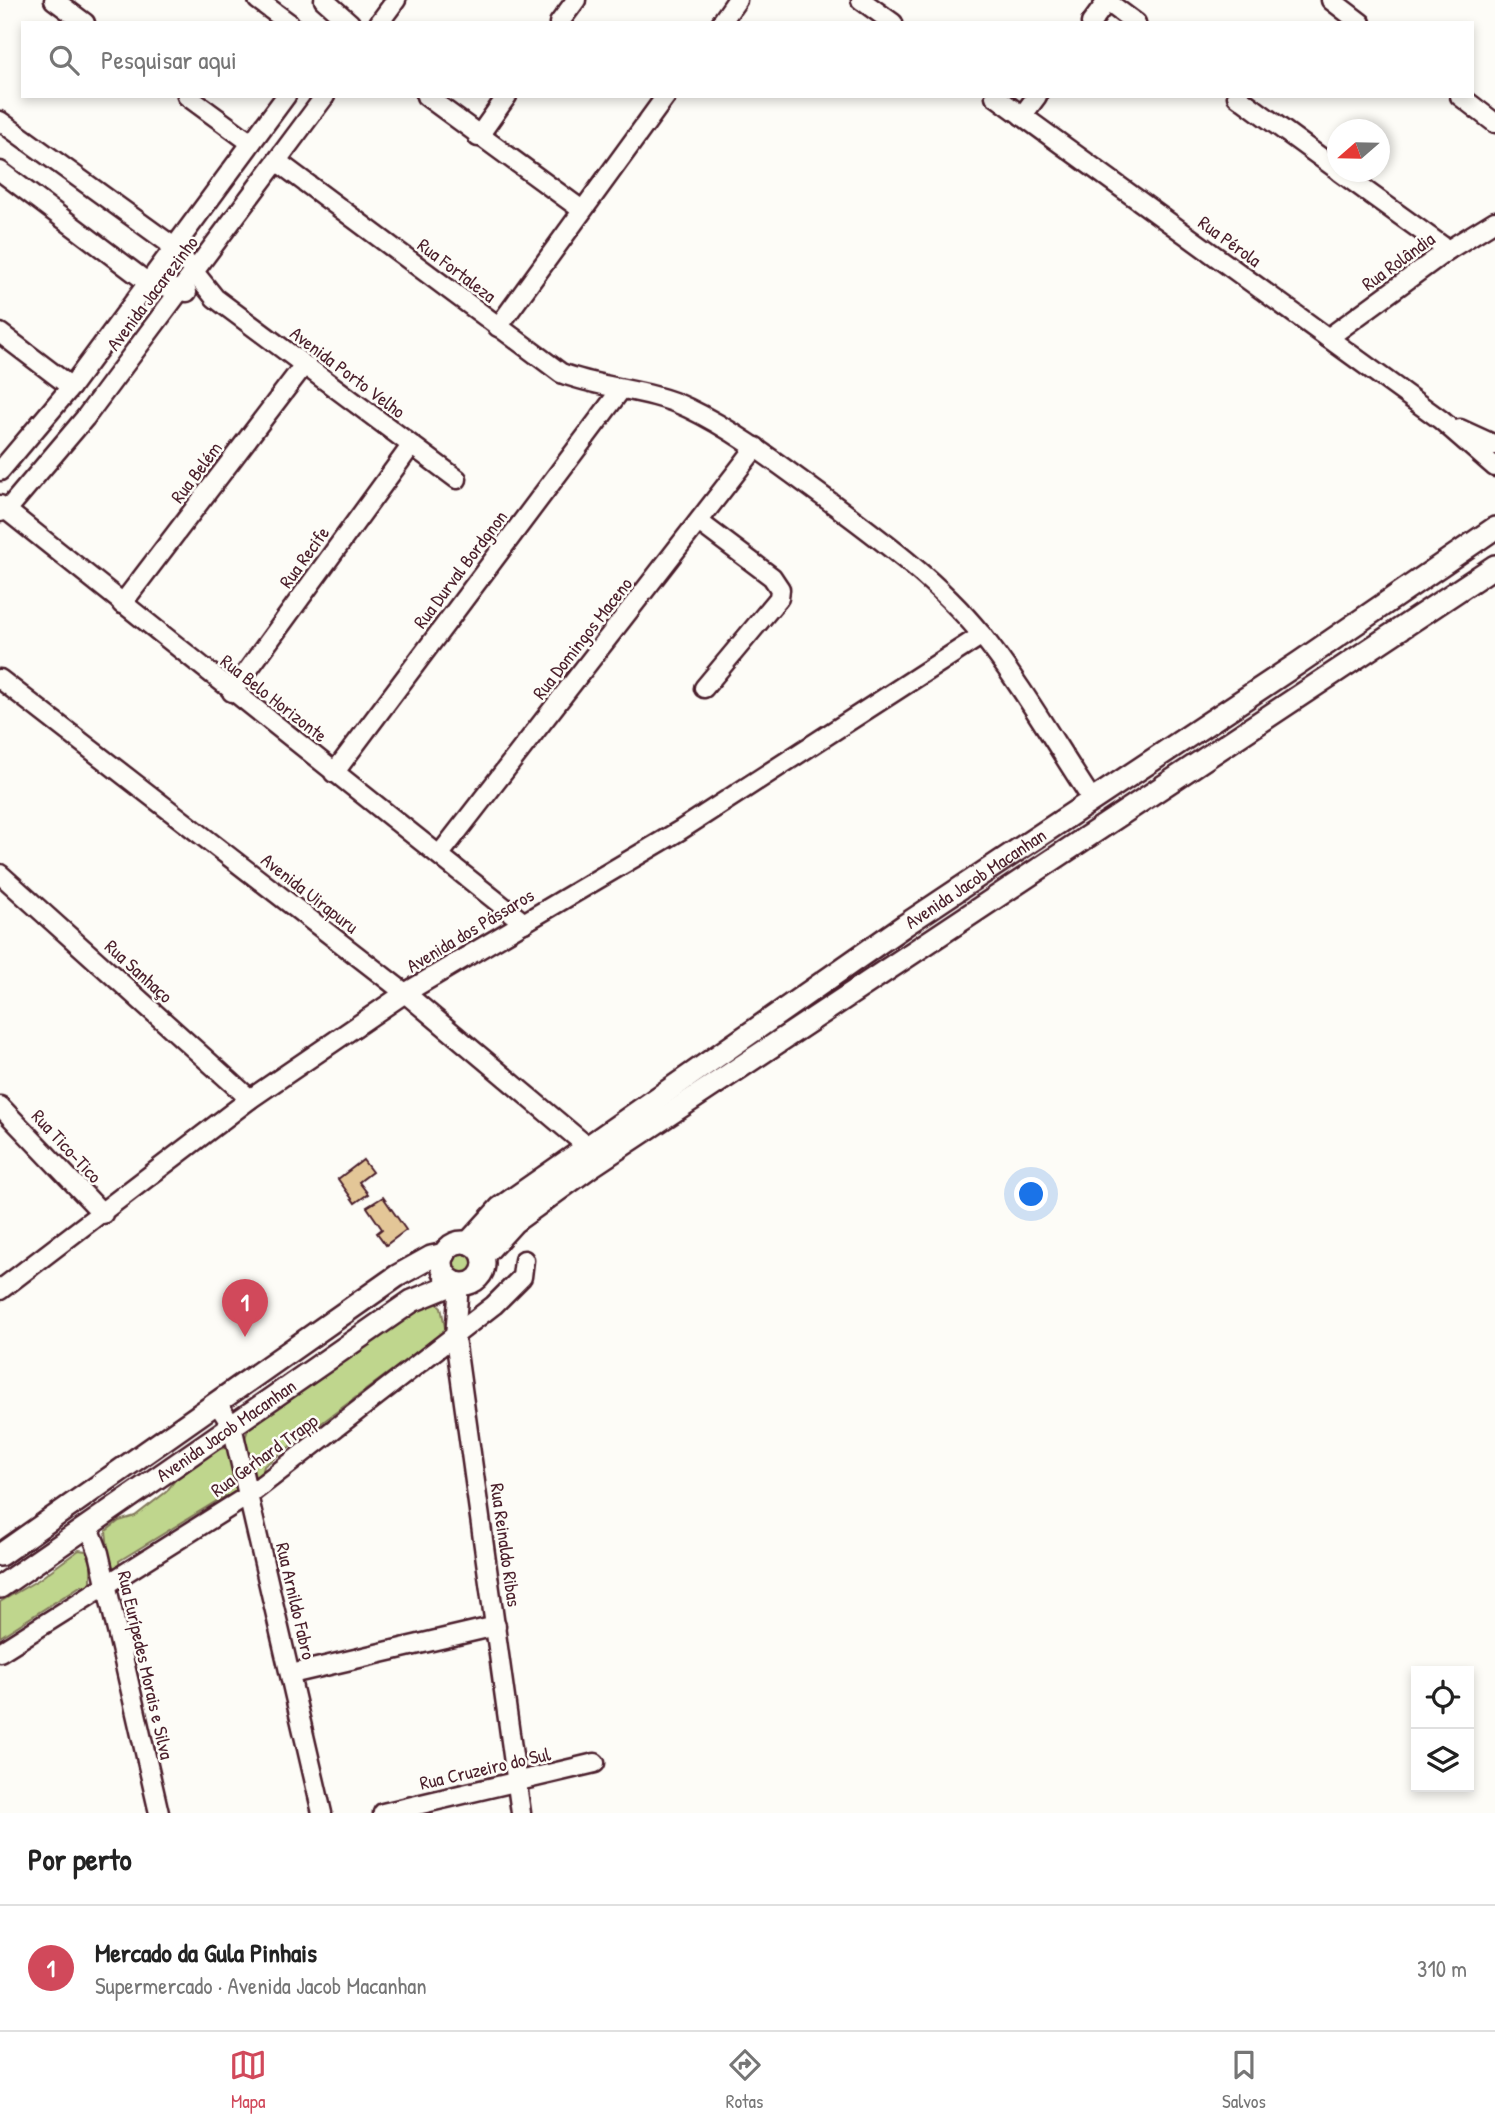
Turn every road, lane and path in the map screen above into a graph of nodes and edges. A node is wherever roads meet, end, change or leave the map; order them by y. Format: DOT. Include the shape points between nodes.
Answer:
graph roads {
  1 [pos="54,0"];
  2 [pos="258,0"];
  3 [pos="324,0"];
  4 [pos="354,0"];
  5 [pos="396,0"];
  6 [pos="576,0"];
  7 [pos="737,0"];
  8 [pos="861,0"];
  9 [pos="1107,1"];
  10 [pos="1340,3"];
  11 [pos="344,20"];
  12 [pos="82,21"];
  13 [pos="286,21"];
  14 [pos="380,21"];
  15 [pos="560,21"];
  16 [pos="721,21"];
  17 [pos="890,21"];
  18 [pos="1092,21"];
  19 [pos="1133,21"];
  20 [pos="1359,21"];
  21 [pos="190,98"];
  22 [pos="284,98"];
  23 [pos="325,98"];
  24 [pos="429,98"];
  25 [pos="506,98"];
  26 [pos="665,98"];
  27 [pos="998,98"];
  28 [pos="1036,98"];
  29 [pos="1240,98"];
  30 [pos="1463,98"];
  31 [pos="1022,116"];
  32 [pos="0,121"];
  33 [pos="1495,123"];
  34 [pos="478,136"];
  35 [pos="251,142"];
  36 [pos="278,162"];
  37 [pos="1327,162"];
  38 [pos="0,171"];
  39 [pos="1354,182"];
  40 [pos="582,210"];
  41 [pos="1495,221"];
  42 [pos="174,247"];
  43 [pos="1448,250"];
  44 [pos="192,273"];
  45 [pos="147,282"];
  46 [pos="179,290"];
  47 [pos="215,298"];
  48 [pos="498,327"];
  49 [pos="0,333"];
  50 [pos="1328,338"];
  51 [pos="304,365"];
  52 [pos="71,387"];
  53 [pos="620,391"];
  54 [pos="1441,420"];
  55 [pos="1495,445"];
  56 [pos="411,446"];
  57 [pos="756,447"];
  58 [pos="1495,467"];
  59 [pos="0,471"];
  60 [pos="457,480"];
  61 [pos="2,509"];
  62 [pos="699,522"];
  63 [pos="1495,528"];
  64 [pos="1495,566"];
  65 [pos="122,604"];
  66 [pos="982,635"];
  67 [pos="0,679"];
  68 [pos="704,688"];
  69 [pos="232,692"];
  70 [pos="334,772"];
  71 [pos="1093,801"];
  72 [pos="440,854"];
  73 [pos="0,874"];
  74 [pos="524,923"];
  75 [pos="405,993"];
  76 [pos="250,1099"];
  77 [pos="0,1106"];
  78 [pos="588,1147"];
  79 [pos="103,1214"];
  80 [pos="475,1250"];
  81 [pos="445,1254"];
  82 [pos="524,1260"];
  83 [pos="457,1283"];
  84 [pos="0,1290"];
  85 [pos="455,1338"];
  86 [pos="217,1403"];
  87 [pos="232,1426"];
  88 [pos="249,1495"];
  89 [pos="89,1527"];
  90 [pos="0,1555"];
  91 [pos="106,1585"];
  92 [pos="0,1587"];
  93 [pos="496,1626"];
  94 [pos="0,1652"];
  95 [pos="292,1674"];
  96 [pos="595,1762"];
  97 [pos="517,1784"];
  98 [pos="159,1813"];
  99 [pos="321,1813"];
  100 [pos="383,1813"];
  101 [pos="521,1813"];
  1 -- 12 [label="street"];
  2 -- 13 [label="street"];
  3 -- 11 [label="street"];
  4 -- 11 [label="street"];
  5 -- 14 [label="street"];
  6 -- 15 [label="street"];
  7 -- 16 [label="street"];
  8 -- 17 [label="street"];
  9 -- 18 [label="street"];
  9 -- 19 [label="street"];
  10 -- 20 [label="street"];
  21 -- 35 [label="street"];
  22 -- 35 [label="street, Avenida Jacarezinho"];
  23 -- 36 [label="street, Avenida Jacarezinho"];
  24 -- 34 [label="street"];
  25 -- 34 [label="street"];
  26 -- 40 [label="street"];
  27 -- 31 [label="street, Rua Pérola"];
  28 -- 31 [label="street"];
  29 -- 37 [label="street"];
  30 -- 33 [label="street"];
  31 -- 50 [label="street, Rua Pérola"];
  32 -- 42 [label="street, Avenida Porto Velho"];
  34 -- 40 [label="street"];
  35 -- 42 [label="street, Avenida Jacarezinho"];
  36 -- 44 [label="street, Avenida Jacarezinho"];
  36 -- 48 [label="street, Rua Fortaleza"];
  38 -- 45 [label="street, Avenida Porto Velho"];
  39 -- 43 [label="street"];
  40 -- 48 [label="street"];
  41 -- 43 [label="street, Rua Rolândia"];
  42 -- 44 [label="street, Avenida Porto Velho"];
  42 -- 45 [label="street, Avenida Jacarezinho"];
  43 -- 50 [label="street, Rua Rolândia"];
  44 -- 46 [label="street, Avenida Jacarezinho"];
  44 -- 47 [label="street, Avenida Porto Velho"];
  45 -- 46 [label="street, Avenida Porto Velho"];
  45 -- 52 [label="street, Avenida Jacarezinho"];
  46 -- 47 [label="street, Avenida Porto Velho"];
  46 -- 61 [label="street, Avenida Jacarezinho" via="85,418"];
  47 -- 51 [label="street, Avenida Porto Velho"];
  48 -- 53 [label="street, Rua Fortaleza" via="561,373"];
  49 -- 52 [label="street"];
  50 -- 54 [label="street, Rua Pérola"];
  51 -- 56 [label="street, Avenida Porto Velho"];
  51 -- 65 [label="street, Rua Belém"];
  52 -- 59 [label="street, Avenida Jacarezinho"];
  53 -- 57 [label="street, Rua Fortaleza" via="689,408"];
  53 -- 70 [label="street, Rua Durval Bordgnon"];
  54 -- 55 [label="street, Rua Pérola"];
  54 -- 58 [label="street, Rua Pérola"];
  56 -- 60 [label="street, Avenida Porto Velho"];
  56 -- 69 [label="street, Rua Recife"];
  57 -- 62 [label="street, Rua Domingos Maceno"];
  57 -- 66 [label="street, Rua Fortaleza" via="888,545"];
  61 -- 65 [label="street, Rua Belo Horizonte"];
  62 -- 68 [label="street" via="772,577 780,589 779,598"];
  62 -- 72 [label="street, Rua Domingos Maceno"];
  63 -- 71 [label="main road, Avenida Jacob Macanhan"];
  64 -- 80 [label="main road, Avenida Jacob Macanhan" via="590,1167"];
  65 -- 69 [label="street, Rua Belo Horizonte"];
  66 -- 71 [label="street, Rua Fortaleza"];
  66 -- 74 [label="street, Avenida dos Pássaros" via="679,831"];
  67 -- 75 [label="street, Avenida Uirapuru"];
  69 -- 70 [label="street, Rua Belo Horizonte"];
  70 -- 72 [label="street, Rua Belo Horizonte"];
  71 -- 78 [label="main road, Avenida Jacob Macanhan" via="905,925"];
  72 -- 74 [label="street, Rua Belo Horizonte"];
  73 -- 76 [label="street, Rua Sanhaço"];
  74 -- 75 [label="street, Avenida dos Pássaros"];
  75 -- 76 [label="street, Avenida dos Pássaros"];
  75 -- 78 [label="street, Avenida Uirapuru"];
  76 -- 79 [label="street, Avenida dos Pássaros"];
  77 -- 79 [label="street, Rua Tico-Tico"];
  78 -- 80 [label="main road, Avenida Jacob Macanhan" via="481,1225"];
  79 -- 84 [label="street, Avenida dos Pássaros"];
  80 -- 81 [label="main road" via="454,1245"];
  80 -- 83 [label="main road" via="480,1276"];
  81 -- 83 [label="main road" via="445,1274"];
  81 -- 86 [label="main road, Avenida Jacob Macanhan" via="397,1276"];
  82 -- 85 [label="street, Rua Gerhard Trapp" via="522,1277"];
  83 -- 85 [label="street, Rua Reinaldo Ribas"];
  83 -- 87 [label="main road, Avenida Jacob Macanhan" via="412,1301"];
  85 -- 88 [label="street, Rua Gerhard Trapp"];
  85 -- 93 [label="street, Rua Reinaldo Ribas"];
  86 -- 87 [label="street, Rua Arnildo Fabro"];
  86 -- 90 [label="main road, Avenida Jacob Macanhan"];
  87 -- 88 [label="street, Rua Arnildo Fabro"];
  87 -- 89 [label="main road, Avenida Jacob Macanhan"];
  88 -- 91 [label="street, Rua Gerhard Trapp"];
  88 -- 95 [label="street, Rua Arnildo Fabro"];
  89 -- 91 [label="street, Rua Eurípedes Morais e Silva"];
  89 -- 92 [label="main road, Avenida Jacob Macanhan"];
  91 -- 94 [label="street, Rua Gerhard Trapp"];
  91 -- 98 [label="street, Rua Eurípedes Morais e Silva"];
  93 -- 95 [label="street"];
  93 -- 97 [label="street, Rua Reinaldo Ribas"];
  95 -- 99 [label="street, Rua Arnildo Fabro"];
  96 -- 97 [label="street, Rua Cruzeiro do Sul"];
  97 -- 100 [label="street, Rua Cruzeiro do Sul"];
  97 -- 101 [label="street, Rua Reinaldo Ribas"];
}
